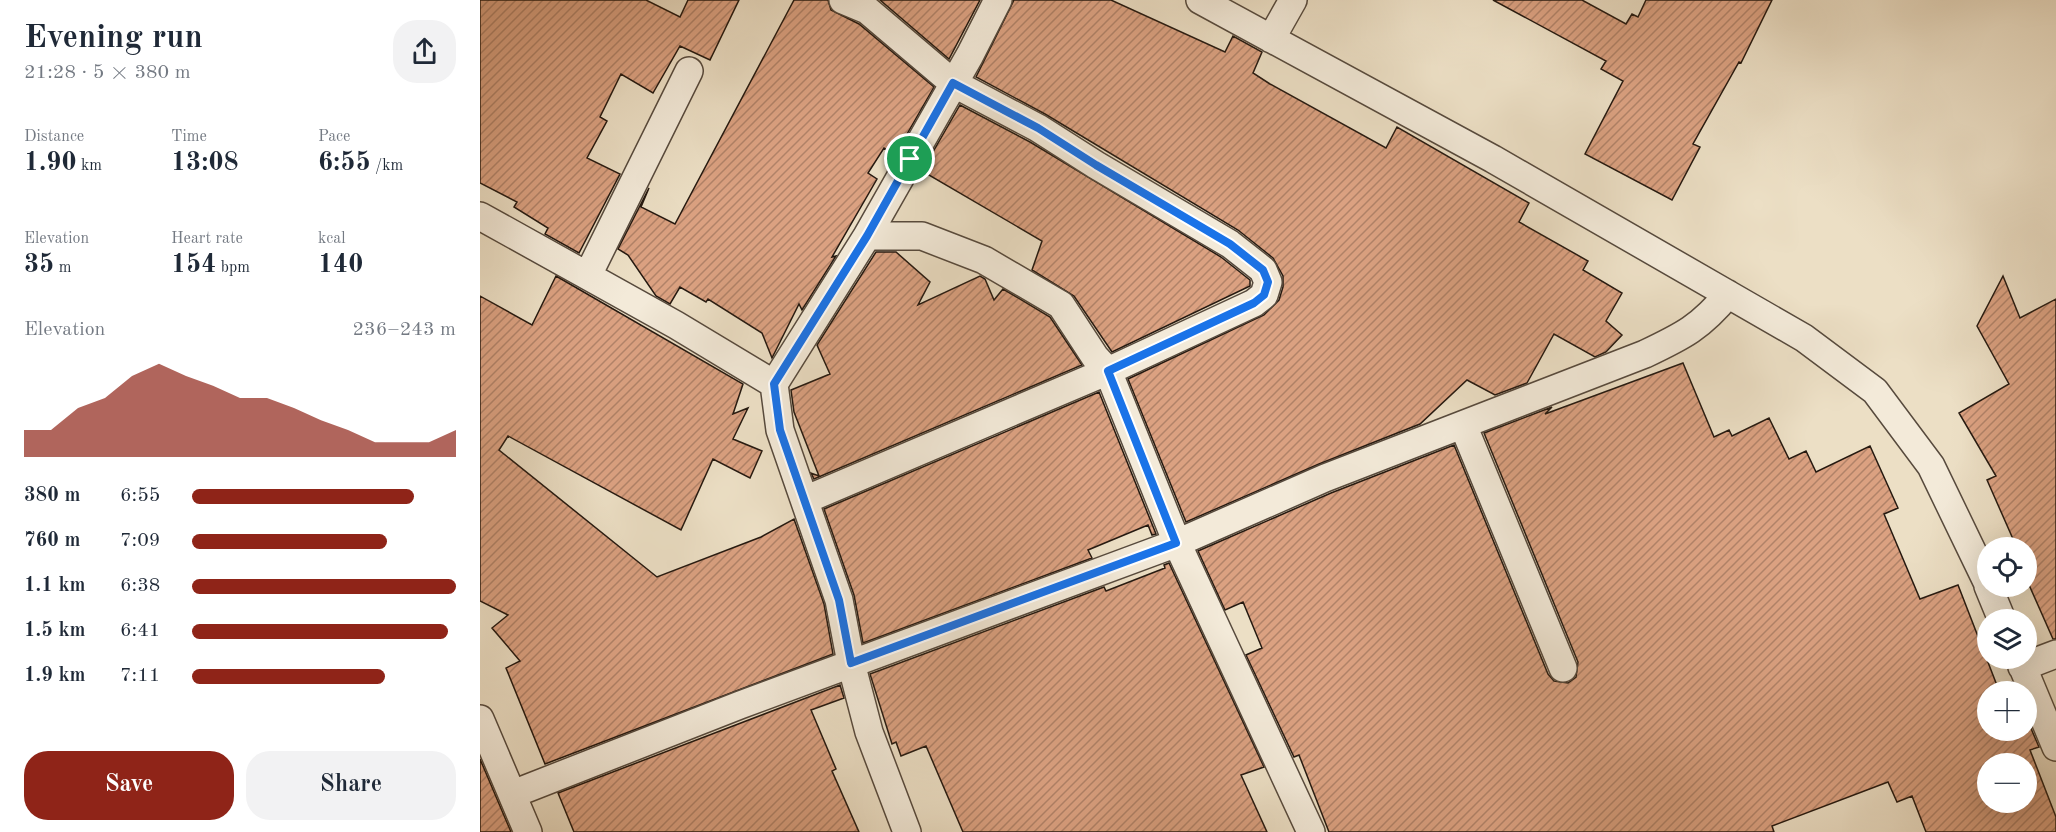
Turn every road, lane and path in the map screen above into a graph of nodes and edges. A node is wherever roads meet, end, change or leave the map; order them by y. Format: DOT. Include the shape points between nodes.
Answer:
graph roads {
  1 [pos="843,0"];
  2 [pos="998,0"];
  3 [pos="1200,0"];
  4 [pos="1293,0"];
  5 [pos="1271,39"];
  6 [pos="689,71"];
  7 [pos="953,83"];
  8 [pos="480,216"];
  9 [pos="867,236"];
  10 [pos="588,275"];
  11 [pos="1728,294"];
  12 [pos="1108,371"];
  13 [pos="774,384"];
  14 [pos="1463,425"];
  15 [pos="805,500"];
  16 [pos="1176,543"];
  17 [pos="1977,562"];
  18 [pos="2056,654"];
  19 [pos="2037,659"];
  20 [pos="851,663"];
  21 [pos="1563,668"];
  22 [pos="2023,669"];
  23 [pos="480,719"];
  24 [pos="2056,747"];
  25 [pos="513,794"];
  26 [pos="1305,830"];
  27 [pos="528,832"];
  28 [pos="907,832"];
  1 -- 7 [label="street" via="867,10"];
  2 -- 7 [label="street"];
  3 -- 5 [label="street"];
  4 -- 5 [label="street"];
  5 -- 11 [label="street" via="1493,159"];
  6 -- 10 [label="street"];
  7 -- 9 [label="street"];
  7 -- 12 [label="street" via="1038,128 1230,244 1263,270 1268,282 1264,295 1254,303"];
  8 -- 10 [label="street"];
  9 -- 12 [label="street" via="922,236 984,260 1061,305"];
  9 -- 13 [label="street"];
  10 -- 13 [label="street"];
  11 -- 14 [label="street" via="1689,333"];
  11 -- 17 [label="street" via="1804,338 1875,391 1931,466"];
  12 -- 15 [label="street"];
  12 -- 16 [label="street"];
  13 -- 15 [label="street" via="780,430"];
  14 -- 16 [label="street" via="1325,478"];
  14 -- 21 [label="street"];
  15 -- 20 [label="street" via="839,600"];
  16 -- 20 [label="street"];
  16 -- 26 [label="street"];
  18 -- 19 [label="street"];
  20 -- 25 [label="street"];
  20 -- 28 [label="street" via="869,732"];
  22 -- 24 [label="street"];
  23 -- 25 [label="street"];
  25 -- 27 [label="street"];
}
